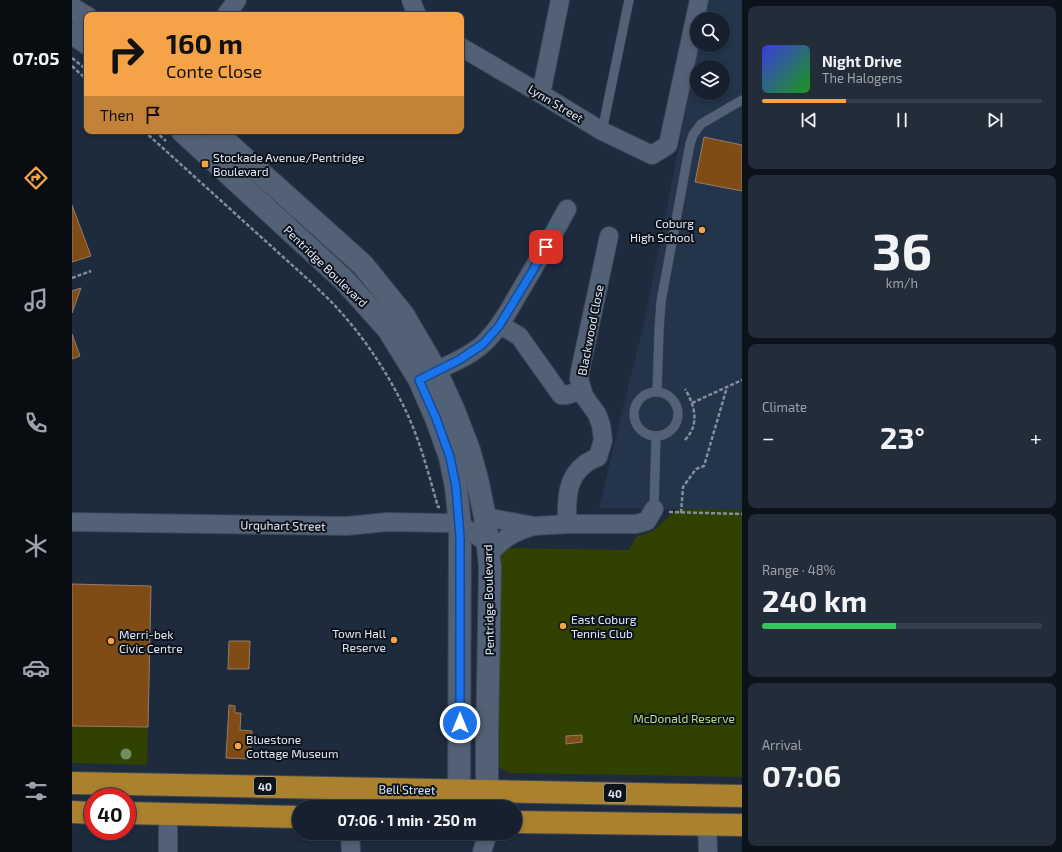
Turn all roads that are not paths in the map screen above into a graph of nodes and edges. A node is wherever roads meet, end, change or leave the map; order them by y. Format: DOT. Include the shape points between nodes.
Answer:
graph roads {
  1 [pos="237,0"];
  2 [pos="411,0"];
  3 [pos="560,0"];
  4 [pos="629,0"];
  5 [pos="699,0"];
  6 [pos="228,12"];
  7 [pos="416,12"];
  8 [pos="72,34"];
  9 [pos="84,41"];
  10 [pos="464,49"];
  11 [pos="541,94"];
  12 [pos="742,100"];
  13 [pos="602,131"];
  14 [pos="176,137"];
  15 [pos="221,137"];
  16 [pos="212,159"];
  17 [pos="567,209"];
  18 [pos="609,236"];
  19 [pos="396,322"];
  20 [pos="500,325"];
  21 [pos="427,375"];
  22 [pos="582,389"];
  23 [pos="657,392"];
  24 [pos="656,436"];
  25 [pos="653,511"];
  26 [pos="485,517"];
  27 [pos="72,522"];
  28 [pos="567,524"];
  29 [pos="460,525"];
  30 [pos="534,526"];
  31 [pos="488,549"];
  32 [pos="72,783"];
  33 [pos="742,796"];
  34 [pos="459,798"];
  35 [pos="487,799"];
  36 [pos="72,812"];
  37 [pos="84,812"];
  38 [pos="136,813"];
  39 [pos="168,814"];
  40 [pos="292,817"];
  41 [pos="522,822"];
  42 [pos="707,825"];
  43 [pos="742,825"];
  44 [pos="350,840"];
  45 [pos="478,840"];
  46 [pos="486,840"];
  47 [pos="168,852"];
  48 [pos="351,852"];
  49 [pos="482,852"];
  50 [pos="708,852"];
  1 -- 6 [label="street"];
  2 -- 7 [label="street"];
  3 -- 11 [label="street"];
  4 -- 13 [label="lane"];
  5 -- 13 [label="street, Lynn Street" via="668,144 652,155"];
  8 -- 9 [label="street"];
  10 -- 11 [label="street, Lynn Street"];
  11 -- 13 [label="street, Lynn Street"];
  12 -- 23 [label="lane" via="701,124 690,144 661,302"];
  14 -- 16 [label="street, Pentridge Boulevard"];
  15 -- 16 [label="street"];
  15 -- 19 [label="street, Pentridge Boulevard" via="363,265"];
  16 -- 19 [label="street, Pentridge Boulevard" via="344,280"];
  17 -- 20 [label="street"];
  18 -- 22 [label="street, Blackwood Close" via="580,371"];
  19 -- 21 [label="street, Pentridge Boulevard"];
  20 -- 21 [label="street" via="476,349"];
  20 -- 22 [label="street" via="519,336 561,395"];
  21 -- 26 [label="street, Pentridge Boulevard" via="454,411 469,450"];
  21 -- 29 [label="street, Pentridge Boulevard" via="436,418 450,457"];
  22 -- 28 [label="street, Blackwood Close" via="597,414 603,440 598,457 585,464 572,480 568,492"];
  23 -- 24 [label="lane" via="672,398 679,412 675,427 662,436"];
  23 -- 24 [label="lane" via="651,392 639,399 634,412 634,419 641,431"];
  24 -- 25 [label="lane"];
  25 -- 28 [label="street" via="647,521 636,524"];
  26 -- 30 [label="street"];
  26 -- 31 [label="street, Pentridge Boulevard"];
  27 -- 29 [label="street, Urquhart Street" via="348,526 412,522"];
  28 -- 30 [label="street"];
  29 -- 31 [label="street, Urquhart Street"];
  29 -- 34 [label="street, Pentridge Boulevard"];
  30 -- 31 [label="street" via="508,536"];
  31 -- 35 [label="street, Pentridge Boulevard" via="490,598"];
  32 -- 34 [label="highway, Bell Street / 40"];
  33 -- 35 [label="highway, Bell Street / 40"];
  34 -- 35 [label="highway, Bell Street / 40"];
  36 -- 37 [label="highway"];
  38 -- 39 [label="highway"];
  39 -- 40 [label="highway"];
  39 -- 47 [label="street"];
  41 -- 42 [label="highway"];
  42 -- 43 [label="highway"];
  42 -- 50 [label="street"];
  44 -- 48 [label="street"];
  45 -- 49 [label="street"];
  46 -- 49 [label="street"];
}
